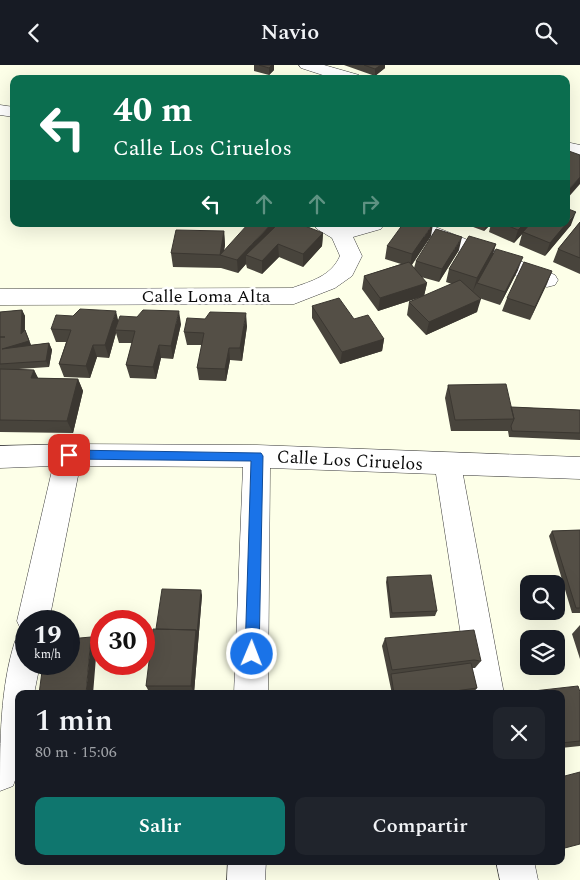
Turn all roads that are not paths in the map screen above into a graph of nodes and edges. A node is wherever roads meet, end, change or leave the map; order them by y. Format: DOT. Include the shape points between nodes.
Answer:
graph roads {
  1 [pos="307,65"];
  2 [pos="338,75"];
  3 [pos="349,227"];
  4 [pos="417,227"];
  5 [pos="332,229"];
  6 [pos="547,280"];
  7 [pos="0,297"];
  8 [pos="69,455"];
  9 [pos="257,456"];
  10 [pos="0,457"];
  11 [pos="448,465"];
  12 [pos="580,469"];
  13 [pos="35,610"];
  14 [pos="21,675"];
  15 [pos="18,690"];
  16 [pos="251,690"];
  17 [pos="486,690"];
  18 [pos="15,703"];
  19 [pos="0,773"];
  20 [pos="247,865"];
  21 [pos="516,865"];
  22 [pos="246,880"];
  23 [pos="519,880"];
  1 -- 2 [label="street"];
  3 -- 5 [label="street"];
  4 -- 6 [label="street"];
  5 -- 7 [label="street, Calle Loma Alta" via="352,256 344,271 326,283 294,296"];
  8 -- 9 [label="street, Calle Los Ciruelos"];
  8 -- 10 [label="street, Calle Los Ciruelos"];
  8 -- 13 [label="street"];
  9 -- 11 [label="street, Calle Los Ciruelos"];
  9 -- 16 [label="street"];
  11 -- 12 [label="street, Calle Los Ciruelos"];
  11 -- 17 [label="street"];
  14 -- 15 [label="street"];
  18 -- 19 [label="street"];
  20 -- 22 [label="street"];
  21 -- 23 [label="street"];
}
